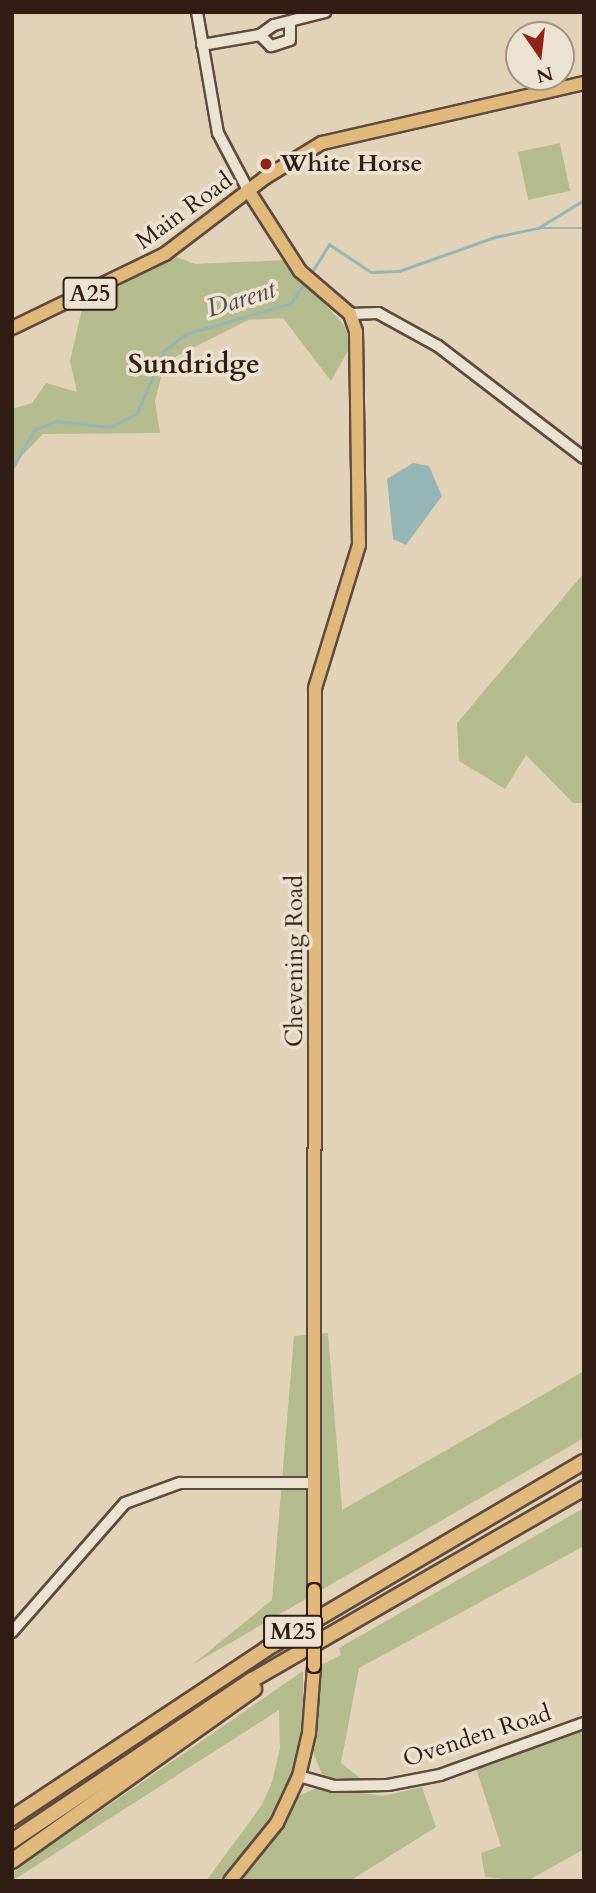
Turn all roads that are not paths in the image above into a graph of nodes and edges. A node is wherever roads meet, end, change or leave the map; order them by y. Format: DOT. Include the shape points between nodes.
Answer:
graph roads {
  1 [pos="197,12"];
  2 [pos="325,12"];
  3 [pos="289,22"];
  4 [pos="260,35"];
  5 [pos="202,45"];
  6 [pos="584,83"];
  7 [pos="247,190"];
  8 [pos="349,314"];
  9 [pos="12,328"];
  10 [pos="584,458"];
  11 [pos="584,1462"];
  12 [pos="313,1483"];
  13 [pos="584,1488"];
  14 [pos="12,1632"];
  15 [pos="294,1658"];
  16 [pos="584,1723"];
  17 [pos="299,1776"];
  18 [pos="12,1818"];
  19 [pos="12,1841"];
  20 [pos="12,1861"];
  21 [pos="230,1881"];
  1 -- 5 [label="street"];
  2 -- 3 [label="street"];
  3 -- 4 [label="street"];
  3 -- 4 [label="street" via="290,40 271,46"];
  4 -- 5 [label="street"];
  5 -- 7 [label="street" via="218,133"];
  6 -- 7 [label="main road, Main Road / A25" via="336,138"];
  7 -- 8 [label="main road" via="300,271"];
  7 -- 9 [label="main road, Main Road / A25" via="165,254"];
  8 -- 10 [label="street" via="378,313 438,346"];
  8 -- 12 [label="main road, Chevening Road" via="357,348 359,545 318,663 314,713"];
  11 -- 18 [label="highway, M25" via="266,1649"];
  12 -- 14 [label="street" via="180,1483 125,1503"];
  12 -- 17 [label="main road, Chevening Road, bridge" via="314,1666 309,1733"];
  13 -- 15 [label="highway, M25"];
  15 -- 19 [label="highway, M25" via="211,1706"];
  15 -- 20 [label="highway, M25"];
  16 -- 17 [label="street, Ovenden Road" via="440,1775 388,1785 332,1786"];
  17 -- 21 [label="main road" via="276,1823"];
}
